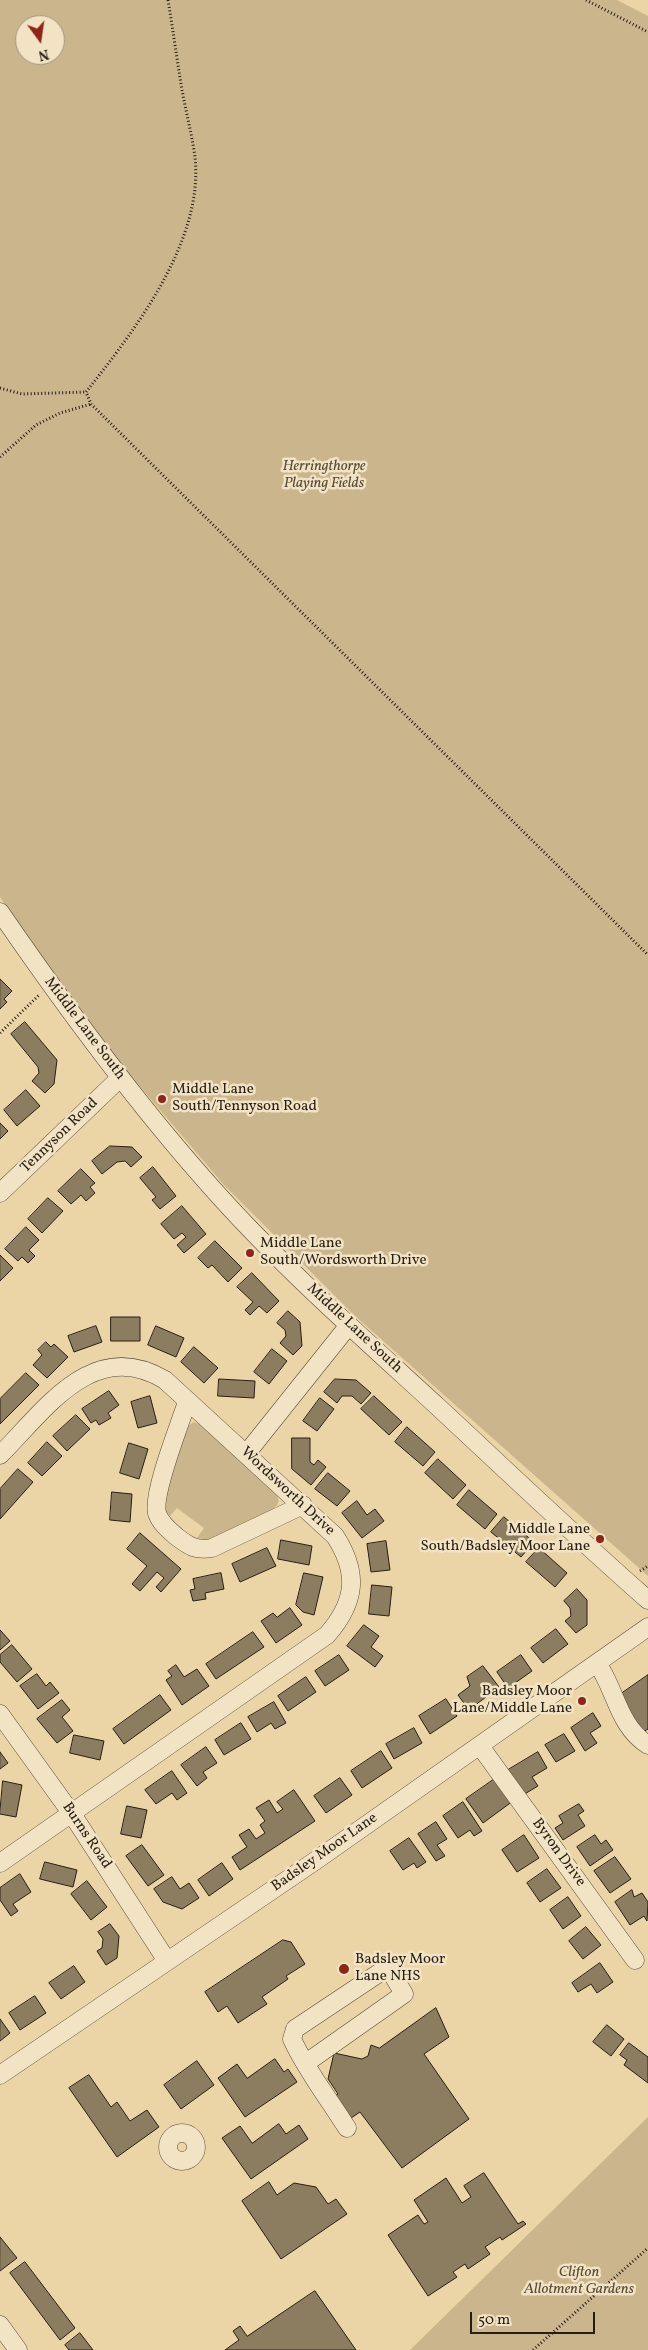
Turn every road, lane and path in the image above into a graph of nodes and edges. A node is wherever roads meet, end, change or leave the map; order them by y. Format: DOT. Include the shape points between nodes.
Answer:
graph roads {
  1 [pos="168,0"];
  2 [pos="586,0"];
  3 [pos="648,32"];
  4 [pos="0,388"];
  5 [pos="86,392"];
  6 [pos="91,404"];
  7 [pos="0,457"];
  8 [pos="0,912"];
  9 [pos="648,955"];
  10 [pos="50,984"];
  11 [pos="0,1033"];
  12 [pos="120,1078"];
  13 [pos="0,1193"];
  14 [pos="349,1325"];
  15 [pos="187,1402"];
  16 [pos="246,1454"];
  17 [pos="0,1455"];
  18 [pos="303,1505"];
  19 [pos="648,1600"];
  20 [pos="648,1627"];
  21 [pos="597,1663"];
  22 [pos="0,1714"];
  23 [pos="648,1745"];
  24 [pos="480,1746"];
  25 [pos="72,1814"];
  26 [pos="0,1863"];
  27 [pos="167,1960"];
  28 [pos="635,1960"];
  29 [pos="306,2063"];
  30 [pos="0,2075"];
  31 [pos="347,2128"];
  32 [pos="648,2248"];
  33 [pos="1,2329"];
  34 [pos="18,2350"];
  35 [pos="533,2350"];
  1 -- 5 [label="path" via="195,158 194,198 173,264 119,351"];
  2 -- 3 [label="path"];
  4 -- 5 [label="path" via="22,394"];
  5 -- 6 [label="path"];
  6 -- 7 [label="path" via="60,413 36,425"];
  6 -- 9 [label="path"];
  8 -- 10 [label="street, Middle Lane South"];
  10 -- 11 [label="path"];
  10 -- 12 [label="street, Middle Lane South"];
  12 -- 13 [label="street, Tennyson Road"];
  12 -- 14 [label="street, Middle Lane South" via="220,1198"];
  14 -- 16 [label="street"];
  14 -- 19 [label="street, Middle Lane South"];
  15 -- 16 [label="street, Wordsworth Drive"];
  15 -- 17 [label="street, Wordsworth Drive" via="165,1380 150,1372 119,1366 101,1369 70,1385"];
  15 -- 18 [label="street" via="156,1501 161,1521 175,1535 192,1548 212,1548"];
  16 -- 18 [label="street, Wordsworth Drive"];
  18 -- 25 [label="street, Wordsworth Drive" via="335,1536 350,1565 350,1597 338,1623 312,1648"];
  20 -- 21 [label="street, Badsley Moor Lane"];
  21 -- 23 [label="street" via="629,1728"];
  21 -- 24 [label="street, Badsley Moor Lane"];
  22 -- 25 [label="street, Burns Road"];
  24 -- 27 [label="street, Badsley Moor Lane"];
  24 -- 28 [label="street, Byron Drive"];
  25 -- 26 [label="street, Wordsworth Drive"];
  25 -- 27 [label="street, Burns Road"];
  27 -- 30 [label="street, Badsley Moor Lane"];
  29 -- 29 [label="street" via="292,2039 295,2029 388,1967 404,1994"];
  29 -- 31 [label="street"];
  32 -- 35 [label="path"];
  33 -- 34 [label="street"];
}
